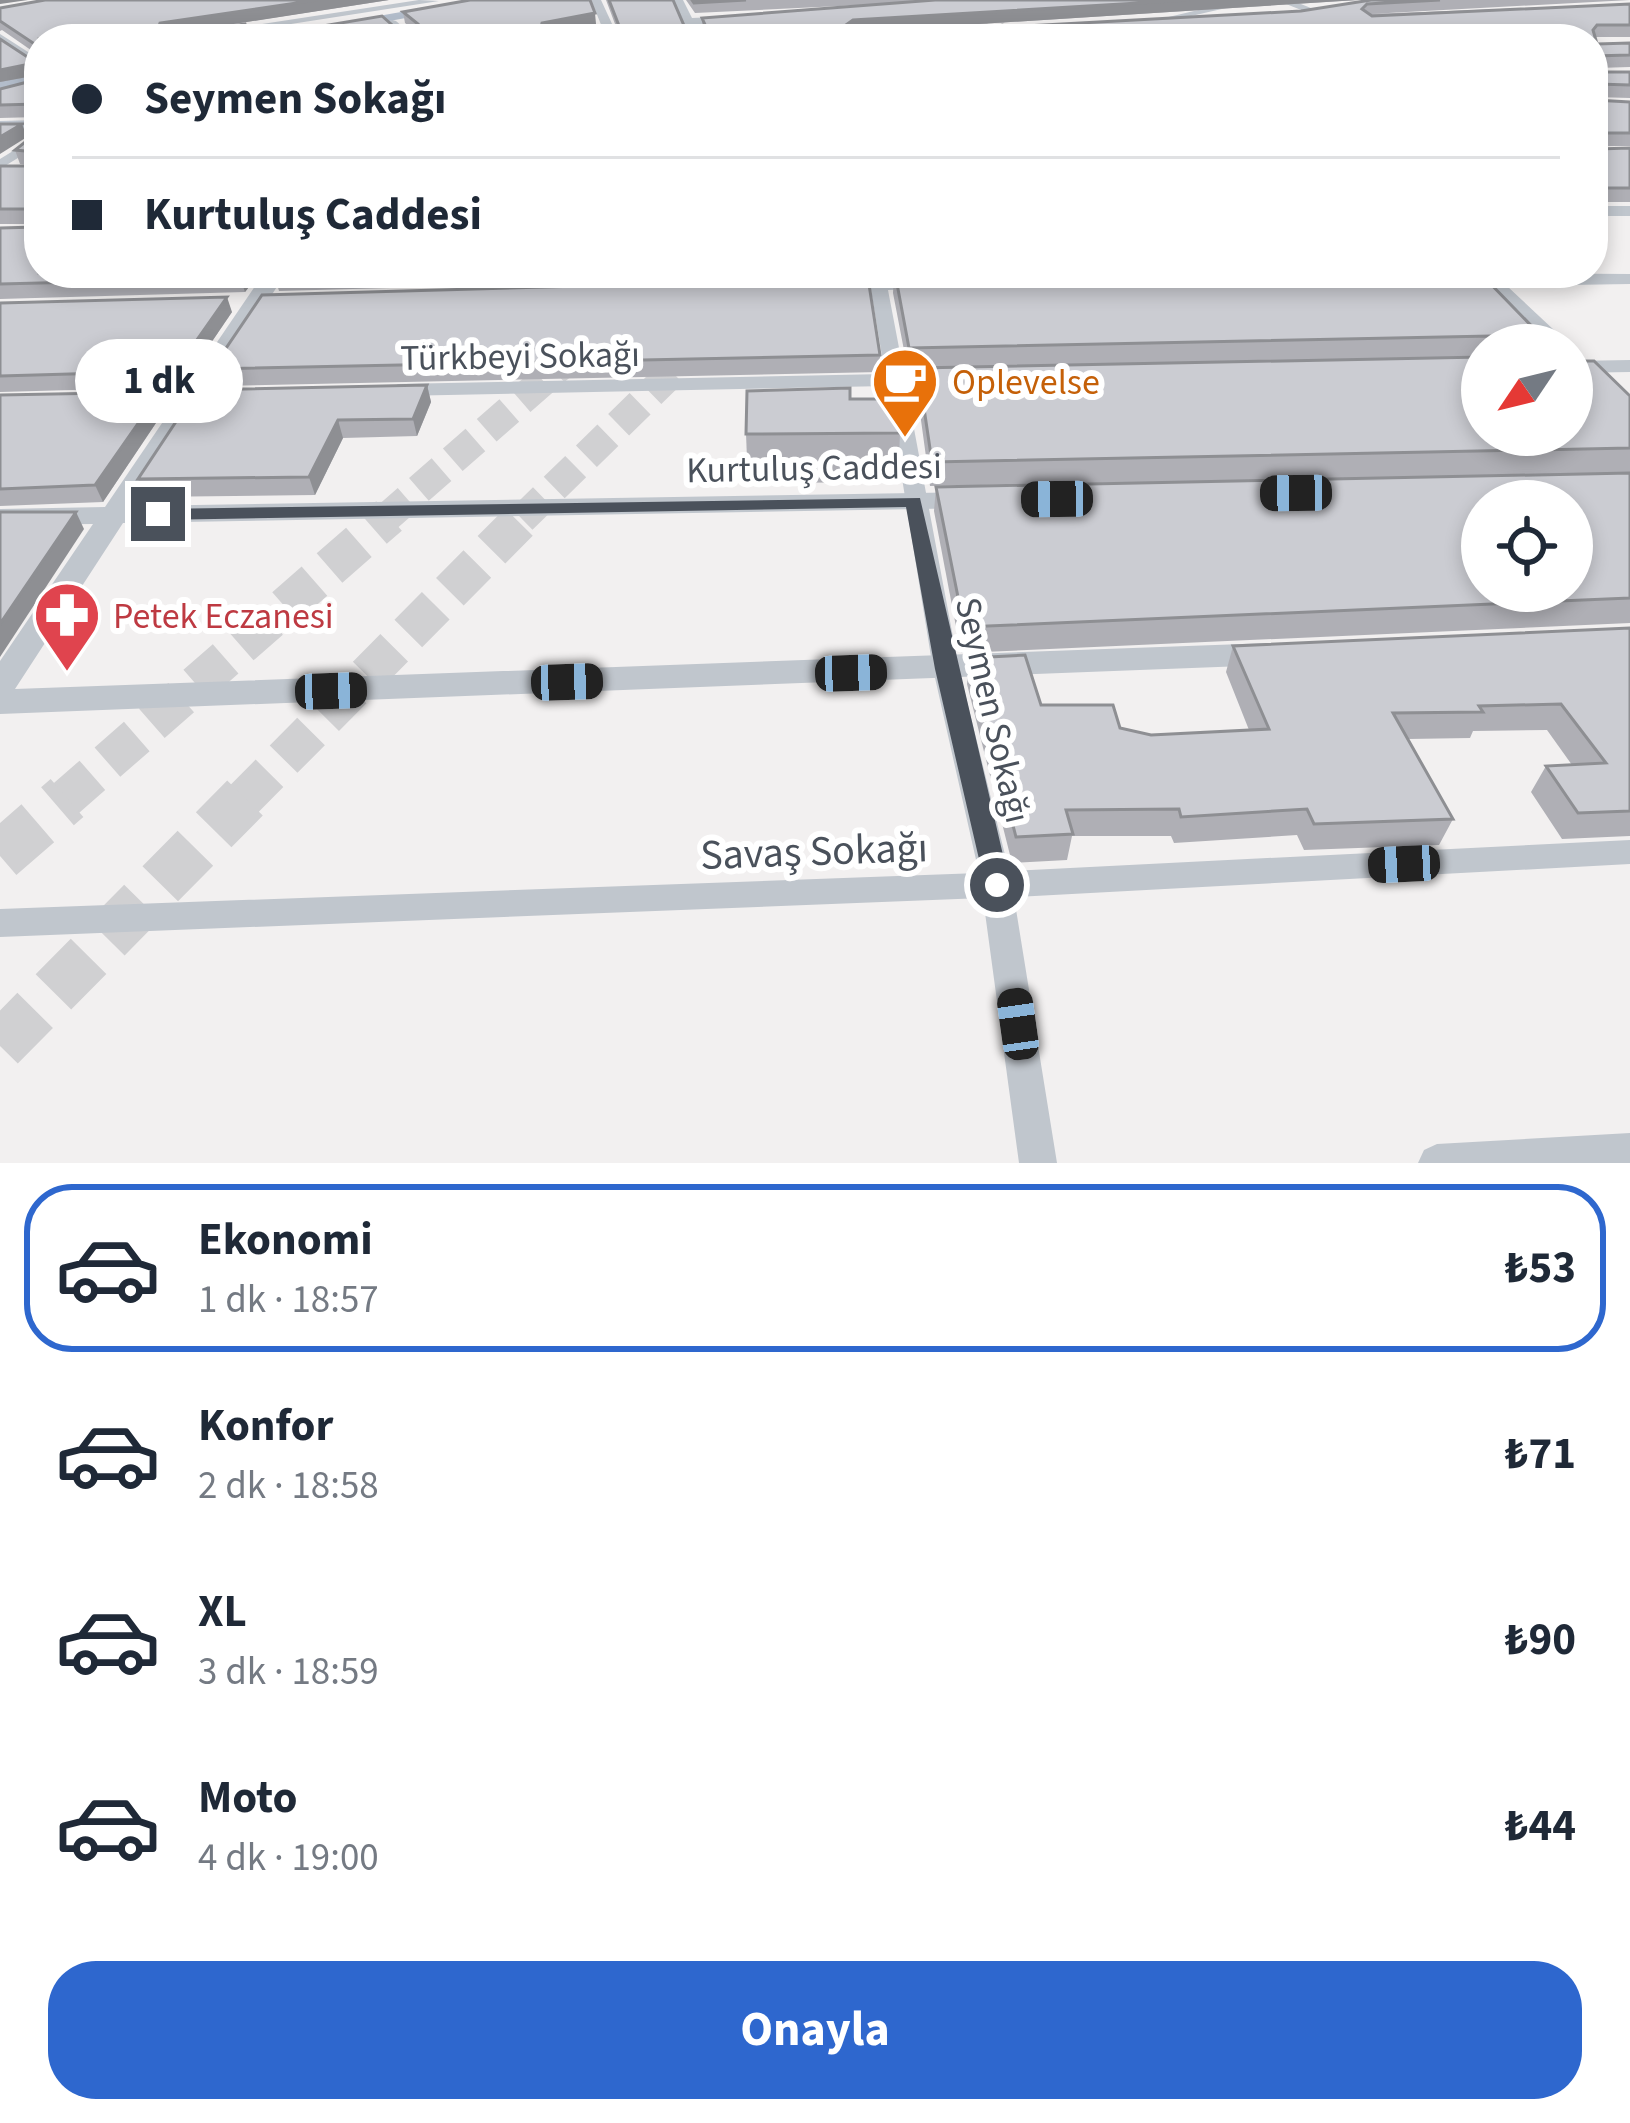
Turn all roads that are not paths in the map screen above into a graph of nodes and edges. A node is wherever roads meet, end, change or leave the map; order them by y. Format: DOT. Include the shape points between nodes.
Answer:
graph roads {
  1 [pos="497,0"];
  2 [pos="524,0"];
  3 [pos="678,0"];
  4 [pos="1256,0"];
  5 [pos="1280,0"];
  6 [pos="457,3"];
  7 [pos="431,4"];
  8 [pos="479,8"];
  9 [pos="1316,12"];
  10 [pos="1276,16"];
  11 [pos="759,17"];
  12 [pos="1254,17"];
  13 [pos="1165,19"];
  14 [pos="397,22"];
  15 [pos="689,22"];
  16 [pos="1148,22"];
  17 [pos="1293,23"];
  18 [pos="282,24"];
  19 [pos="333,24"];
  20 [pos="385,24"];
  21 [pos="0,37"];
  22 [pos="24,57"];
  23 [pos="24,151"];
  24 [pos="0,169"];
  25 [pos="20,172"];
  26 [pos="880,288"];
  27 [pos="1500,288"];
  28 [pos="261,295"];
  29 [pos="1538,324"];
  30 [pos="1630,366"];
  31 [pos="1593,368"];
  32 [pos="968,379"];
  33 [pos="897,380"];
  34 [pos="381,391"];
  35 [pos="194,394"];
  36 [pos="241,394"];
  37 [pos="108,397"];
  38 [pos="1010,500"];
  39 [pos="914,502"];
  40 [pos="111,515"];
  41 [pos="0,517"];
  42 [pos="1299,653"];
  43 [pos="946,669"];
  44 [pos="0,686"];
  45 [pos="0,702"];
  46 [pos="1630,852"];
  47 [pos="997,885"];
  48 [pos="0,923"];
  49 [pos="1630,1153"];
  50 [pos="1038,1163"];
  51 [pos="1437,1163"];
  1 -- 6 [label="main road"];
  2 -- 8 [label="main road"];
  3 -- 15 [label="street"];
  4 -- 13 [label="street"];
  5 -- 9 [label="street"];
  6 -- 7 [label="main road"];
  6 -- 8 [label="main road"];
  7 -- 14 [label="main road"];
  7 -- 18 [label="street"];
  7 -- 19 [label="main road"];
  8 -- 14 [label="main road"];
  9 -- 10 [label="street"];
  9 -- 17 [label="street" via="1341,16"];
  11 -- 15 [label="street"];
  12 -- 13 [label="street"];
  13 -- 16 [label="street"];
  14 -- 20 [label="main road"];
  21 -- 22 [label="street"];
  23 -- 24 [label="street"];
  24 -- 25 [label="street"];
  26 -- 33 [label="street, Seymen Sokağı"];
  27 -- 29 [label="street"];
  28 -- 35 [label="street"];
  30 -- 31 [label="street"];
  32 -- 33 [label="street, Türkbeyi Sokağı"];
  33 -- 34 [label="street, Türkbeyi Sokağı"];
  33 -- 39 [label="street, Seymen Sokağı"];
  35 -- 36 [label="street"];
  35 -- 37 [label="street"];
  35 -- 40 [label="street"];
  38 -- 39 [label="street, Kurtuluş Caddesi"];
  39 -- 40 [label="street, Kurtuluş Caddesi"];
  39 -- 43 [label="street, Seymen Sokağı"];
  40 -- 41 [label="street, Kurtuluş Caddesi"];
  40 -- 44 [label="street"];
  42 -- 43 [label="street"];
  43 -- 45 [label="street"];
  43 -- 47 [label="street, Seymen Sokağı"];
  46 -- 47 [label="street, Savaş Sokağı"];
  47 -- 48 [label="street, Savaş Sokağı"];
  47 -- 50 [label="street, Seymen Sokağı"];
  49 -- 51 [label="street"];
}
